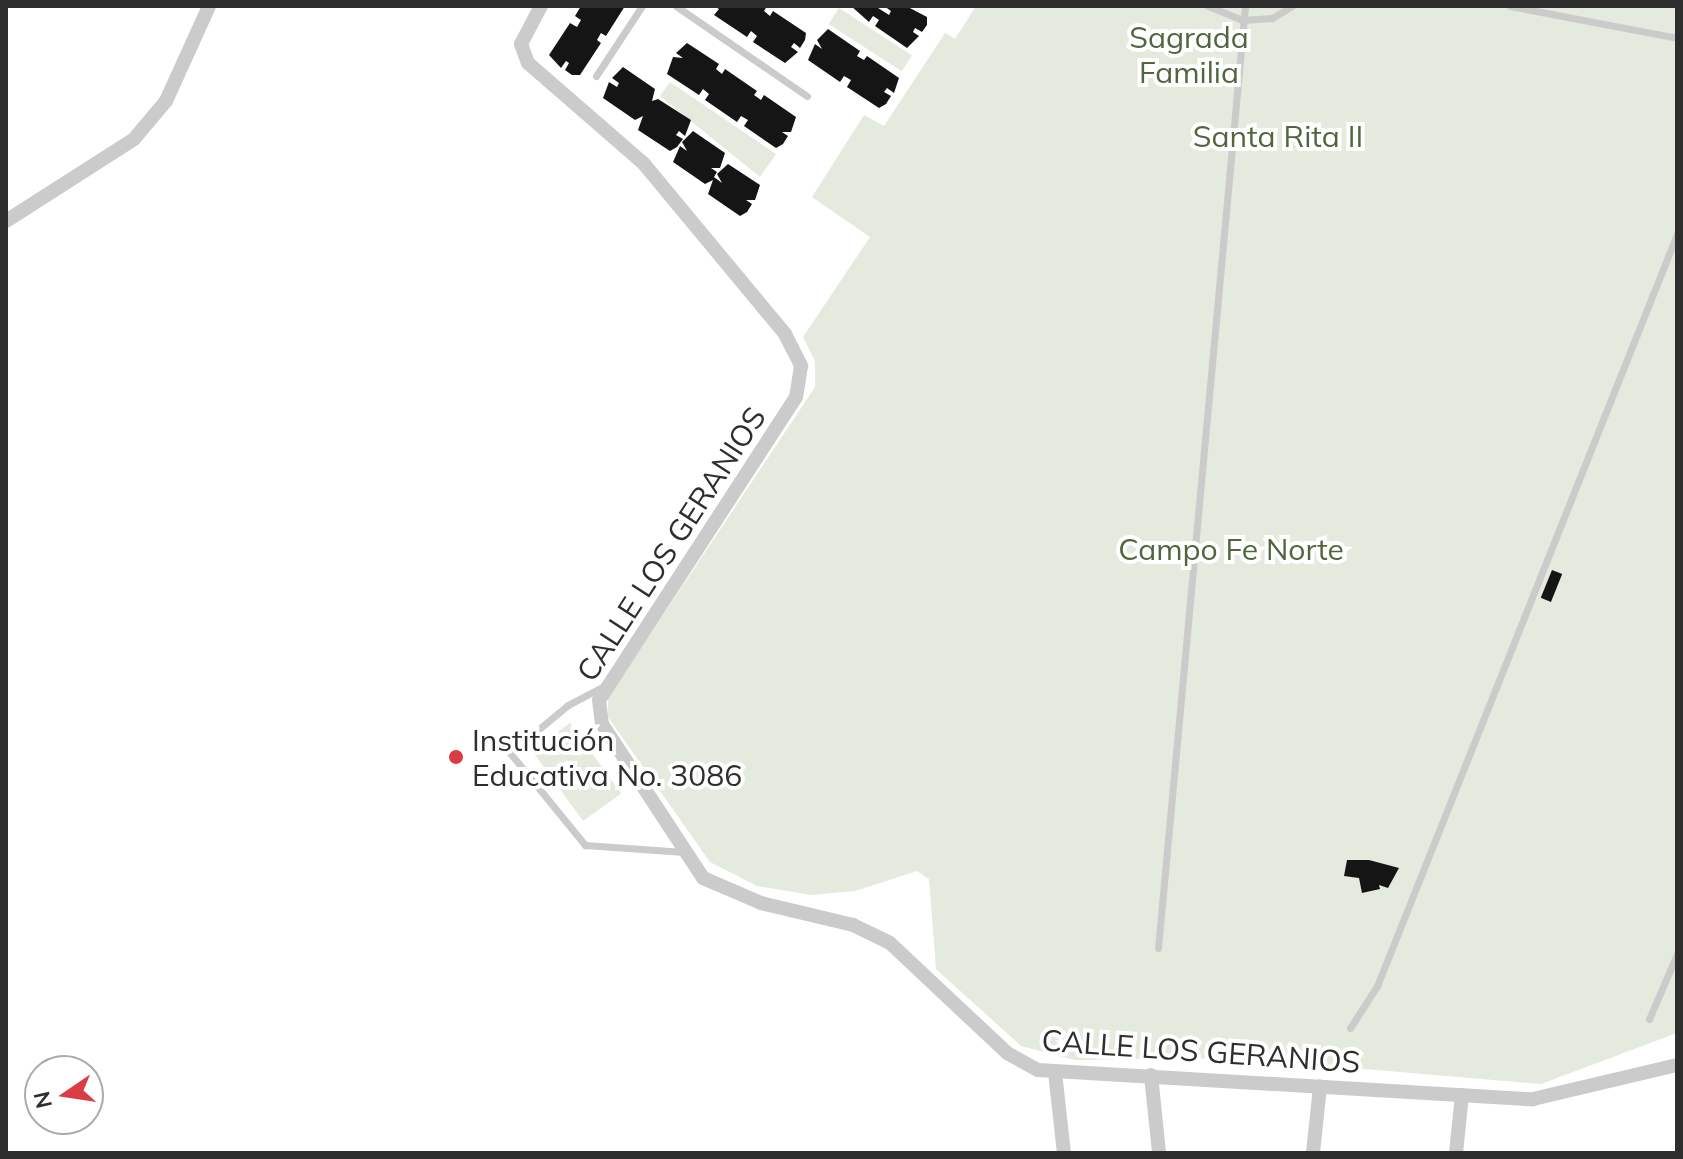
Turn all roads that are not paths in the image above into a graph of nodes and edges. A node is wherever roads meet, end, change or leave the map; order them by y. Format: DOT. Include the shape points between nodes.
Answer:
graph roads {
  1 [pos="209,6"];
  2 [pos="541,6"];
  3 [pos="642,6"];
  4 [pos="676,6"];
  5 [pos="1208,6"];
  6 [pos="1245,6"];
  7 [pos="1292,6"];
  8 [pos="1510,6"];
  9 [pos="1243,20"];
  10 [pos="1677,38"];
  11 [pos="596,76"];
  12 [pos="807,96"];
  13 [pos="9,216"];
  14 [pos="1677,234"];
  15 [pos="604,686"];
  16 [pos="684,852"];
  17 [pos="1158,948"];
  18 [pos="1677,954"];
  19 [pos="1649,1019"];
  20 [pos="1350,1028"];
  21 [pos="1677,1065"];
  22 [pos="1055,1072"];
  23 [pos="1151,1075"];
  24 [pos="1320,1086"];
  25 [pos="1462,1095"];
  26 [pos="1064,1153"];
  27 [pos="1159,1153"];
  28 [pos="1313,1153"];
  29 [pos="1456,1153"];
  1 -- 13 [label="street" via="166,101 134,139"];
  2 -- 15 [label="street, CALLE LOS GERANIOS" via="521,44 528,63 644,164 785,334 802,374 796,397"];
  3 -- 11 [label="lane"];
  4 -- 12 [label="lane"];
  5 -- 9 [label="lane"];
  6 -- 9 [label="lane"];
  7 -- 9 [label="lane" via="1272,18"];
  8 -- 10 [label="lane"];
  9 -- 17 [label="lane"];
  14 -- 20 [label="lane" via="1377,986"];
  15 -- 16 [label="street, CALLE LOS GERANIOS" via="598,705 602,724"];
  15 -- 16 [label="lane" via="568,705 510,753 585,845"];
  16 -- 22 [label="street, CALLE LOS GERANIOS" via="714,886 853,925 890,943 1020,1063"];
  18 -- 19 [label="lane"];
  21 -- 25 [label="street, CALLE LOS GERANIOS" via="1533,1099"];
  22 -- 23 [label="street, CALLE LOS GERANIOS"];
  22 -- 26 [label="street"];
  23 -- 24 [label="street, CALLE LOS GERANIOS"];
  23 -- 27 [label="street"];
  24 -- 25 [label="street, CALLE LOS GERANIOS"];
  24 -- 28 [label="street"];
  25 -- 29 [label="street"];
}
